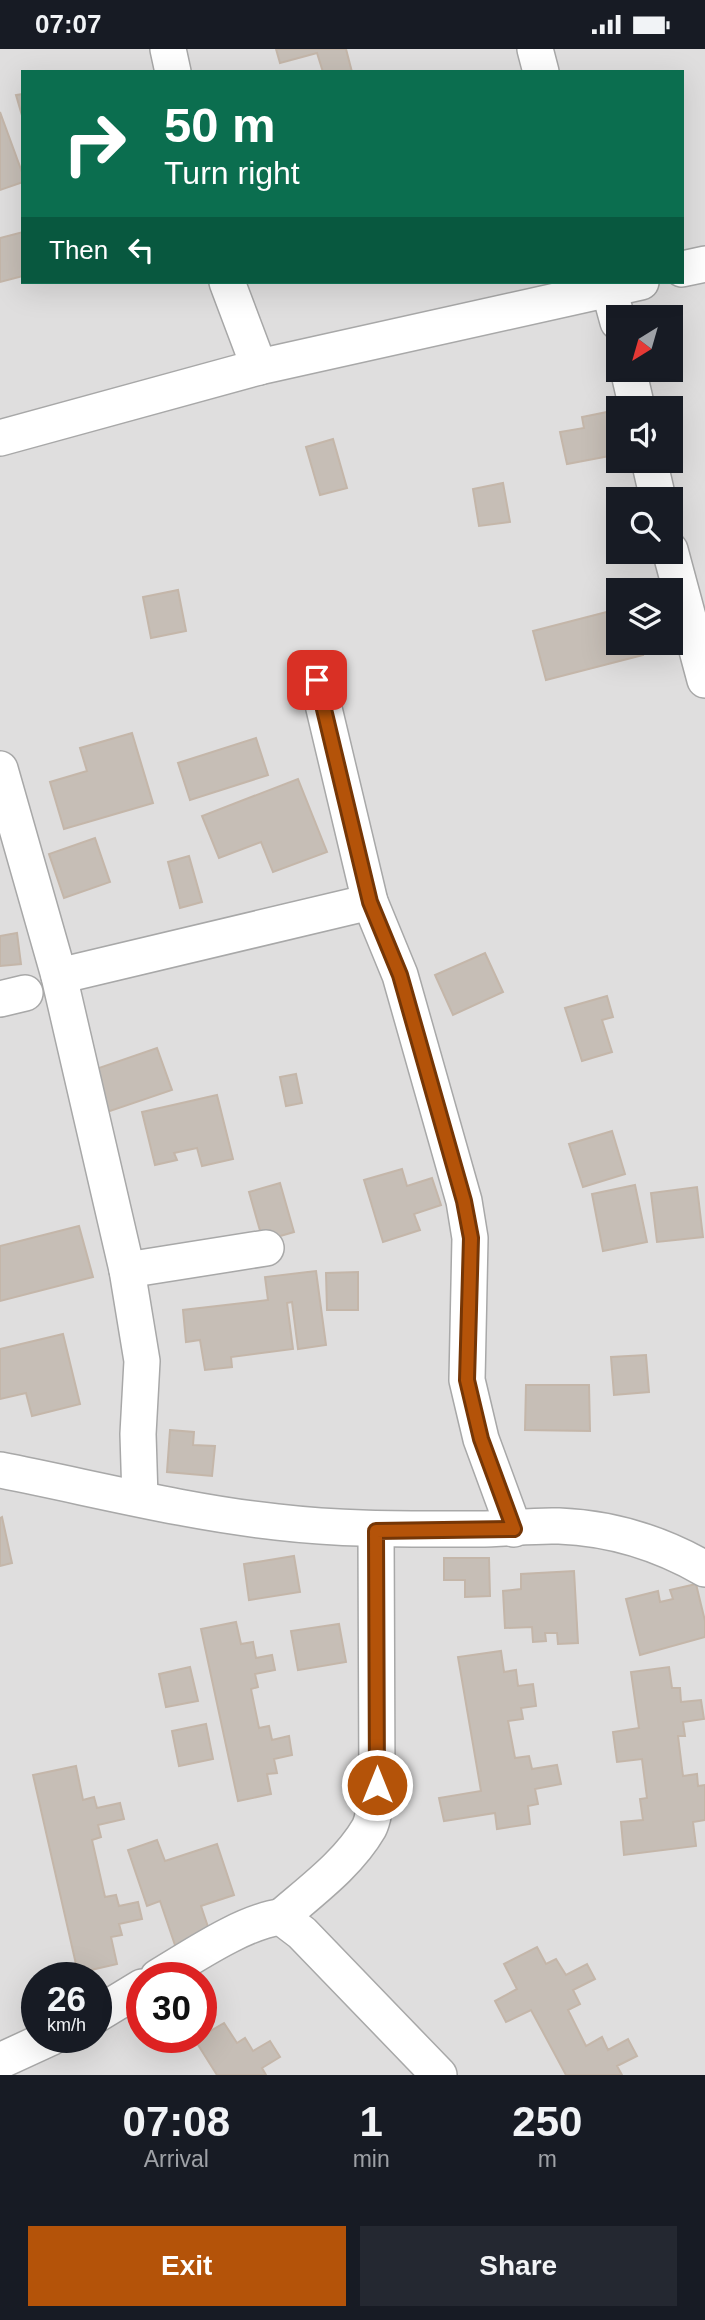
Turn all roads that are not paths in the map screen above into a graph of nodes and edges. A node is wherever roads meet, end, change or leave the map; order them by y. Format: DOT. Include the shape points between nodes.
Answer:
graph roads {
  1 [pos="168,49"];
  2 [pos="535,49"];
  3 [pos="173,70"];
  4 [pos="540,70"];
  5 [pos="705,264"];
  6 [pos="684,269"];
  7 [pos="228,284"];
  8 [pos="619,294"];
  9 [pos="259,367"];
  10 [pos="0,438"];
  11 [pos="674,564"];
  12 [pos="317,680"];
  13 [pos="705,680"];
  14 [pos="0,769"];
  15 [pos="370,902"];
  16 [pos="59,976"];
  17 [pos="266,1248"];
  18 [pos="127,1271"];
  19 [pos="0,1470"];
  20 [pos="140,1498"];
  21 [pos="514,1529"];
  22 [pos="376,1531"];
  23 [pos="705,1569"];
  24 [pos="281,1917"];
  25 [pos="185,1962"];
  26 [pos="21,2051"];
  27 [pos="0,2061"];
  28 [pos="433,2072"];
  1 -- 3 [label="street"];
  2 -- 4 [label="street"];
  5 -- 6 [label="street"];
  7 -- 9 [label="street"];
  8 -- 9 [label="street"];
  9 -- 10 [label="street"];
  11 -- 13 [label="street"];
  12 -- 15 [label="street"];
  14 -- 16 [label="street"];
  15 -- 16 [label="street"];
  15 -- 21 [label="street" via="400,975 464,1201 471,1238 467,1380 481,1439"];
  16 -- 18 [label="street"];
  17 -- 18 [label="street"];
  18 -- 20 [label="street" via="142,1361"];
  19 -- 20 [label="street"];
  20 -- 22 [label="street" via="276,1522"];
  21 -- 22 [label="street"];
  21 -- 23 [label="street" via="594,1528 647,1541"];
  22 -- 24 [label="street" via="377,1785 373,1812 369,1827 338,1867"];
  24 -- 25 [label="street" via="236,1933"];
  24 -- 28 [label="street" via="302,1933"];
  26 -- 27 [label="street"];
}
